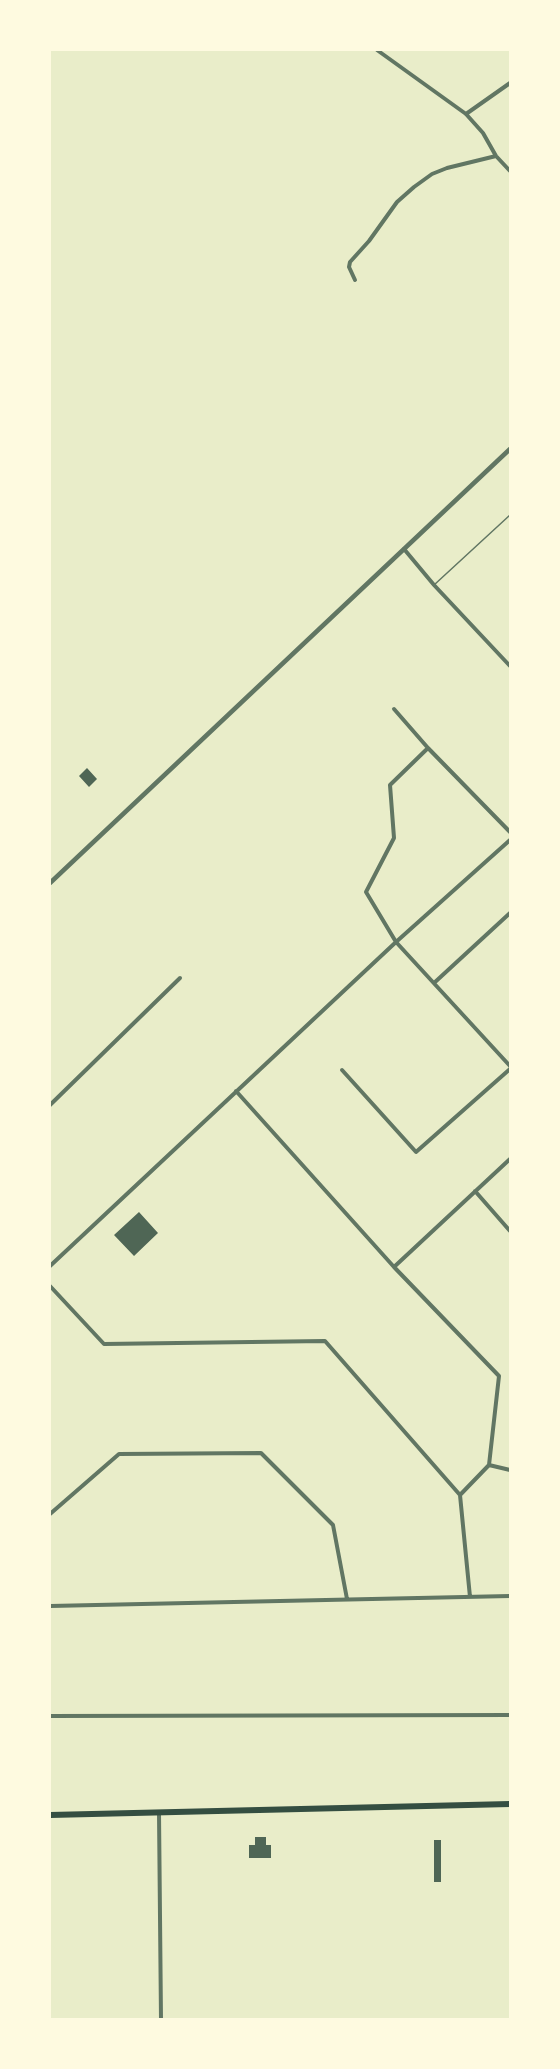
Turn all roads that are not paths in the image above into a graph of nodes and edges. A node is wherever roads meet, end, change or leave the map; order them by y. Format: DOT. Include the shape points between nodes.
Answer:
graph roads {
  1 [pos="378,50"];
  2 [pos="510,83"];
  3 [pos="466,114"];
  4 [pos="496,156"];
  5 [pos="510,171"];
  6 [pos="355,280"];
  7 [pos="510,449"];
  8 [pos="510,515"];
  9 [pos="404,549"];
  10 [pos="434,585"];
  11 [pos="510,666"];
  12 [pos="394,709"];
  13 [pos="428,748"];
  14 [pos="510,832"];
  15 [pos="510,840"];
  16 [pos="50,883"];
  17 [pos="510,913"];
  18 [pos="396,942"];
  19 [pos="180,978"];
  20 [pos="434,983"];
  21 [pos="510,1068"];
  22 [pos="342,1070"];
  23 [pos="236,1091"];
  24 [pos="50,1105"];
  25 [pos="510,1159"];
  26 [pos="475,1191"];
  27 [pos="510,1231"];
  28 [pos="50,1266"];
  29 [pos="394,1267"];
  30 [pos="50,1286"];
  31 [pos="489,1465"];
  32 [pos="510,1470"];
  33 [pos="460,1495"];
  34 [pos="50,1514"];
  35 [pos="510,1596"];
  36 [pos="470,1597"];
  37 [pos="347,1599"];
  38 [pos="50,1605"];
  39 [pos="510,1714"];
  40 [pos="50,1716"];
  41 [pos="510,1804"];
  42 [pos="159,1813"];
  43 [pos="50,1815"];
  44 [pos="161,2019"];
  1 -- 3 [label="street"];
  2 -- 3 [label="street"];
  3 -- 4 [label="street"];
  4 -- 5 [label="street"];
  4 -- 6 [label="street" via="447,168 414,187 397,202 350,262"];
  7 -- 9 [label="street"];
  8 -- 10 [label="lane"];
  9 -- 10 [label="street"];
  9 -- 16 [label="street"];
  10 -- 11 [label="street"];
  12 -- 13 [label="street"];
  13 -- 14 [label="street"];
  13 -- 18 [label="street" via="390,785 394,838 366,892"];
  15 -- 18 [label="street"];
  17 -- 20 [label="street"];
  18 -- 20 [label="street"];
  18 -- 23 [label="street"];
  19 -- 24 [label="street"];
  20 -- 21 [label="street"];
  21 -- 22 [label="street" via="416,1152"];
  23 -- 28 [label="street"];
  23 -- 29 [label="street"];
  25 -- 26 [label="street"];
  26 -- 27 [label="street"];
  26 -- 29 [label="street"];
  29 -- 31 [label="street" via="499,1376"];
  30 -- 33 [label="street" via="104,1344 325,1341"];
  31 -- 32 [label="street"];
  31 -- 33 [label="street"];
  33 -- 36 [label="street"];
  34 -- 37 [label="street" via="119,1454 261,1453 333,1525"];
  35 -- 36 [label="street"];
  36 -- 37 [label="street"];
  37 -- 38 [label="street"];
  39 -- 40 [label="street"];
  41 -- 42 [label="highway"];
  42 -- 43 [label="highway"];
  42 -- 44 [label="street"];
}
